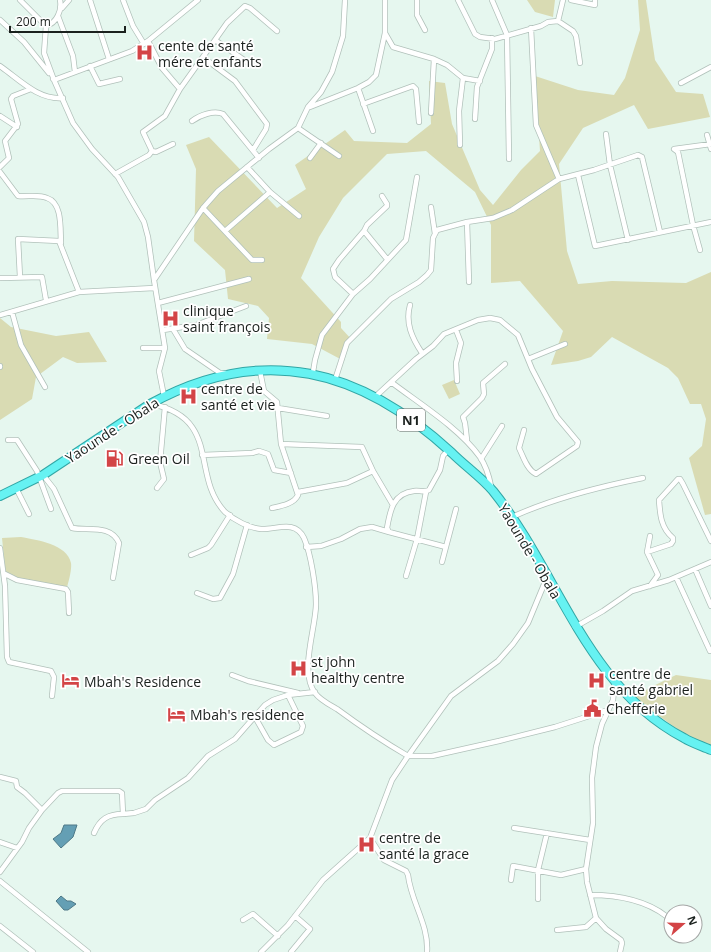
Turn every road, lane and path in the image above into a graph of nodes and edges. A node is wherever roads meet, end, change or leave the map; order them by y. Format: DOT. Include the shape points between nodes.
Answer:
graph roads {
  1 [pos="20,0"];
  2 [pos="60,0"];
  3 [pos="69,0"];
  4 [pos="90,0"];
  5 [pos="123,0"];
  6 [pos="198,0"];
  7 [pos="345,0"];
  8 [pos="385,0"];
  9 [pos="417,0"];
  10 [pos="458,0"];
  11 [pos="492,0"];
  12 [pos="563,0"];
  13 [pos="571,0"];
  14 [pos="595,0"];
  15 [pos="62,8"];
  16 [pos="58,16"];
  17 [pos="0,20"];
  18 [pos="558,21"];
  19 [pos="46,26"];
  20 [pos="531,28"];
  21 [pos="425,30"];
  22 [pos="277,31"];
  23 [pos="385,33"];
  24 [pos="508,35"];
  25 [pos="492,38"];
  26 [pos="215,40"];
  27 [pos="146,42"];
  28 [pos="204,58"];
  29 [pos="109,59"];
  30 [pos="434,59"];
  31 [pos="580,63"];
  32 [pos="250,64"];
  33 [pos="0,66"];
  34 [pos="90,66"];
  35 [pos="711,66"];
  36 [pos="75,72"];
  37 [pos="463,78"];
  38 [pos="54,80"];
  39 [pos="120,80"];
  40 [pos="480,81"];
  41 [pos="681,83"];
  42 [pos="358,88"];
  43 [pos="31,89"];
  44 [pos="180,89"];
  45 [pos="63,98"];
  46 [pos="363,104"];
  47 [pos="308,107"];
  48 [pos="431,113"];
  49 [pos="0,116"];
  50 [pos="475,119"];
  51 [pos="192,121"];
  52 [pos="419,122"];
  53 [pos="17,127"];
  54 [pos="298,128"];
  55 [pos="373,130"];
  56 [pos="606,134"];
  57 [pos="707,135"];
  58 [pos="322,143"];
  59 [pos="173,144"];
  60 [pos="460,145"];
  61 [pos="711,146"];
  62 [pos="152,150"];
  63 [pos="253,150"];
  64 [pos="339,156"];
  65 [pos="259,158"];
  66 [pos="310,158"];
  67 [pos="509,159"];
  68 [pos="610,165"];
  69 [pos="0,167"];
  70 [pos="247,167"];
  71 [pos="0,172"];
  72 [pos="115,174"];
  73 [pos="578,175"];
  74 [pos="417,177"];
  75 [pos="559,179"];
  76 [pos="270,192"];
  77 [pos="382,196"];
  78 [pos="431,207"];
  79 [pos="203,208"];
  80 [pos="299,216"];
  81 [pos="467,222"];
  82 [pos="711,222"];
  83 [pos="693,225"];
  84 [pos="225,231"];
  85 [pos="364,231"];
  86 [pos="660,232"];
  87 [pos="434,234"];
  88 [pos="628,240"];
  89 [pos="61,243"];
  90 [pos="700,250"];
  91 [pos="387,259"];
  92 [pos="262,260"];
  93 [pos="20,277"];
  94 [pos="0,278"];
  95 [pos="250,279"];
  96 [pos="154,280"];
  97 [pos="469,282"];
  98 [pos="154,288"];
  99 [pos="79,292"];
  100 [pos="353,294"];
  101 [pos="46,300"];
  102 [pos="158,303"];
  103 [pos="410,305"];
  104 [pos="246,306"];
  105 [pos="12,312"];
  106 [pos="0,315"];
  107 [pos="173,329"];
  108 [pos="163,330"];
  109 [pos="456,330"];
  110 [pos="565,344"];
  111 [pos="143,348"];
  112 [pos="165,348"];
  113 [pos="422,353"];
  114 [pos="528,359"];
  115 [pos="505,364"];
  116 [pos="260,371"];
  117 [pos="226,373"];
  118 [pos="310,375"];
  119 [pos="335,380"];
  120 [pos="457,381"];
  121 [pos="391,382"];
  122 [pos="45,387"];
  123 [pos="164,396"];
  124 [pos="376,396"];
  125 [pos="150,404"];
  126 [pos="165,407"];
  127 [pos="278,408"];
  128 [pos="327,416"];
  129 [pos="502,426"];
  130 [pos="524,430"];
  131 [pos="8,440"];
  132 [pos="467,440"];
  133 [pos="281,444"];
  134 [pos="448,450"];
  135 [pos="202,455"];
  136 [pos="481,459"];
  137 [pos="373,471"];
  138 [pos="291,473"];
  139 [pos="40,476"];
  140 [pos="644,478"];
  141 [pos="16,488"];
  142 [pos="157,488"];
  143 [pos="492,490"];
  144 [pos="298,492"];
  145 [pos="426,492"];
  146 [pos="0,496"];
  147 [pos="393,505"];
  148 [pos="272,508"];
  149 [pos="51,509"];
  150 [pos="456,509"];
  151 [pos="29,514"];
  152 [pos="230,515"];
  153 [pos="512,517"];
  154 [pos="247,525"];
  155 [pos="389,532"];
  156 [pos="650,536"];
  157 [pos="417,539"];
  158 [pos="711,541"];
  159 [pos="306,547"];
  160 [pos="446,547"];
  161 [pos="0,548"];
  162 [pos="647,552"];
  163 [pos="191,555"];
  164 [pos="442,562"];
  165 [pos="711,562"];
  166 [pos="695,569"];
  167 [pos="5,574"];
  168 [pos="546,575"];
  169 [pos="406,576"];
  170 [pos="676,577"];
  171 [pos="113,578"];
  172 [pos="3,586"];
  173 [pos="650,586"];
  174 [pos="197,593"];
  175 [pos="711,606"];
  176 [pos="68,613"];
  177 [pos="575,626"];
  178 [pos="711,650"];
  179 [pos="232,675"];
  180 [pos="615,682"];
  181 [pos="315,692"];
  182 [pos="300,693"];
  183 [pos="288,695"];
  184 [pos="52,696"];
  185 [pos="608,710"];
  186 [pos="255,716"];
  187 [pos="711,750"];
  188 [pos="408,756"];
  189 [pos="0,777"];
  190 [pos="42,810"];
  191 [pos="123,814"];
  192 [pos="514,828"];
  193 [pos="94,833"];
  194 [pos="547,833"];
  195 [pos="370,838"];
  196 [pos="590,840"];
  197 [pos="0,842"];
  198 [pos="17,848"];
  199 [pos="586,868"];
  200 [pos="538,870"];
  201 [pos="0,872"];
  202 [pos="511,880"];
  203 [pos="0,881"];
  204 [pos="590,895"];
  205 [pos="538,899"];
  206 [pos="663,914"];
  207 [pos="296,916"];
  208 [pos="596,918"];
  209 [pos="243,920"];
  210 [pos="0,926"];
  211 [pos="557,930"];
  212 [pos="278,936"];
  213 [pos="33,952"];
  214 [pos="88,952"];
  215 [pos="261,952"];
  216 [pos="291,952"];
  217 [pos="427,952"];
  218 [pos="620,952"];
  1 -- 19 [label="street"];
  2 -- 15 [label="street"];
  3 -- 15 [label="street"];
  4 -- 29 [label="street"];
  5 -- 27 [label="street" via="133,26"];
  6 -- 27 [label="street"];
  7 -- 47 [label="street" via="344,29 332,72 321,92"];
  8 -- 23 [label="street"];
  9 -- 21 [label="street" via="417,15"];
  10 -- 25 [label="street" via="474,34"];
  11 -- 24 [label="street"];
  12 -- 18 [label="street"];
  13 -- 14 [label="street" via="595,5"];
  15 -- 16 [label="street"];
  16 -- 19 [label="street"];
  16 -- 36 [label="street" via="73,56"];
  17 -- 38 [label="street" via="28,46"];
  18 -- 20 [label="street"];
  18 -- 31 [label="street" via="576,36"];
  19 -- 38 [label="street" via="44,53"];
  20 -- 24 [label="street"];
  20 -- 75 [label="street" via="536,125"];
  22 -- 26 [label="street" via="245,6 227,23"];
  23 -- 30 [label="street" via="394,47"];
  23 -- 42 [label="street" via="376,75"];
  24 -- 25 [label="street"];
  24 -- 67 [label="street"];
  25 -- 40 [label="street" via="492,49"];
  26 -- 28 [label="street"];
  26 -- 32 [label="street"];
  27 -- 29 [label="street"];
  27 -- 44 [label="street" via="162,68"];
  28 -- 44 [label="street"];
  28 -- 63 [label="street" via="235,81 267,124"];
  29 -- 34 [label="street"];
  30 -- 37 [label="street" via="447,65"];
  30 -- 48 [label="street"];
  33 -- 43 [label="street"];
  34 -- 36 [label="street"];
  34 -- 39 [label="street" via="99,84"];
  35 -- 41 [label="street"];
  36 -- 38 [label="street"];
  37 -- 40 [label="street"];
  37 -- 60 [label="street" via="459,112"];
  38 -- 45 [label="street"];
  40 -- 50 [label="street" via="477,87"];
  42 -- 46 [label="street"];
  42 -- 47 [label="street"];
  43 -- 45 [label="street" via="37,94 53,99"];
  43 -- 53 [label="street" via="11,99"];
  44 -- 62 [label="street" via="161,121 143,132"];
  45 -- 72 [label="street" via="76,128"];
  46 -- 52 [label="street" via="413,86 416,88"];
  46 -- 55 [label="street"];
  47 -- 54 [label="street"];
  49 -- 53 [label="street"];
  51 -- 63 [label="street" via="205,114 223,114"];
  53 -- 69 [label="street" via="5,141 9,158"];
  54 -- 58 [label="street"];
  54 -- 65 [label="street"];
  56 -- 68 [label="street"];
  57 -- 61 [label="street"];
  58 -- 64 [label="street"];
  58 -- 66 [label="street"];
  59 -- 62 [label="street" via="156,152"];
  61 -- 83 [label="street" via="674,149 678,152"];
  62 -- 72 [label="street" via="149,155"];
  63 -- 65 [label="street"];
  65 -- 70 [label="street"];
  68 -- 73 [label="street"];
  68 -- 86 [label="street" via="641,155"];
  68 -- 88 [label="street"];
  70 -- 76 [label="street"];
  70 -- 79 [label="street" via="218,191"];
  71 -- 89 [label="street" via="18,196 47,198 53,203 62,219"];
  72 -- 96 [label="street" via="144,222"];
  73 -- 75 [label="street"];
  73 -- 88 [label="street" via="595,246"];
  74 -- 91 [label="street" via="406,240"];
  75 -- 81 [label="street" via="512,210 493,218"];
  76 -- 80 [label="street"];
  76 -- 84 [label="street"];
  77 -- 85 [label="street" via="387,206"];
  78 -- 87 [label="street"];
  79 -- 84 [label="street"];
  79 -- 96 [label="street"];
  81 -- 87 [label="street" via="437,230"];
  81 -- 97 [label="street"];
  82 -- 83 [label="street"];
  83 -- 86 [label="street"];
  83 -- 90 [label="street"];
  84 -- 92 [label="street" via="252,260"];
  85 -- 91 [label="street"];
  85 -- 100 [label="street" via="339,260 333,272"];
  86 -- 88 [label="street"];
  87 -- 119 [label="street" via="430,270 427,275 391,299 347,343"];
  89 -- 93 [label="street" via="18,239"];
  89 -- 99 [label="street"];
  91 -- 100 [label="street" via="370,280"];
  93 -- 94 [label="street"];
  93 -- 101 [label="street" via="42,277"];
  95 -- 102 [label="street"];
  96 -- 98 [label="street"];
  98 -- 99 [label="street"];
  98 -- 102 [label="street"];
  99 -- 101 [label="street"];
  100 -- 118 [label="street" via="322,335 314,372"];
  101 -- 105 [label="street"];
  102 -- 108 [label="street"];
  103 -- 113 [label="street" via="407,316 410,329"];
  104 -- 107 [label="street" via="196,325"];
  105 -- 106 [label="street"];
  105 -- 122 [label="street" via="21,345"];
  107 -- 108 [label="street"];
  107 -- 117 [label="street" via="185,349 220,373"];
  108 -- 112 [label="street"];
  109 -- 113 [label="street" via="444,334"];
  109 -- 114 [label="street" via="478,320 500,320 518,335"];
  109 -- 120 [label="street" via="461,343 456,363"];
  110 -- 114 [label="street"];
  111 -- 112 [label="street"];
  112 -- 123 [label="street" via="159,371"];
  113 -- 121 [label="street"];
  114 -- 130 [label="street" via="557,416 578,442 578,446 536,474 529,468 519,448"];
  115 -- 132 [label="street" via="486,378 482,398 462,417"];
  116 -- 117 [label="highway, Yaounde - Obala / N1"];
  116 -- 118 [label="highway, Yaounde - Obala / N1"];
  116 -- 127 [label="street" via="264,391 274,398"];
  117 -- 123 [label="highway, Yaounde - Obala / N1"];
  118 -- 119 [label="highway, Yaounde - Obala / N1"];
  119 -- 124 [label="highway, Yaounde - Obala / N1"];
  121 -- 124 [label="street"];
  121 -- 132 [label="street"];
  123 -- 125 [label="highway, Yaounde - Obala / N1"];
  124 -- 134 [label="highway, Yaounde - Obala / N1" via="414,421"];
  125 -- 126 [label="street"];
  125 -- 139 [label="highway, Yaounde - Obala / N1"];
  126 -- 135 [label="street" via="181,416 197,433"];
  126 -- 142 [label="street" via="160,462 164,479"];
  127 -- 128 [label="street"];
  127 -- 133 [label="street"];
  129 -- 136 [label="street"];
  131 -- 139 [label="street" via="17,440"];
  132 -- 136 [label="street"];
  133 -- 137 [label="street" via="362,447"];
  133 -- 138 [label="street"];
  134 -- 143 [label="highway, Yaounde - Obala / N1"];
  134 -- 145 [label="street"];
  135 -- 138 [label="street" via="259,451 268,454 274,470"];
  135 -- 152 [label="street" via="219,503"];
  136 -- 143 [label="street" via="488,472"];
  137 -- 144 [label="street" via="347,483"];
  137 -- 147 [label="street"];
  138 -- 144 [label="street"];
  139 -- 141 [label="highway, Yaounde - Obala / N1"];
  139 -- 149 [label="street"];
  139 -- 171 [label="street" via="54,489 72,528 98,529 117,538 119,543"];
  140 -- 153 [label="street" via="602,486 538,505"];
  141 -- 146 [label="highway, Yaounde - Obala / N1"];
  141 -- 151 [label="street"];
  143 -- 153 [label="highway, Yaounde - Obala / N1"];
  144 -- 148 [label="street" via="297,499"];
  145 -- 147 [label="street" via="401,494"];
  145 -- 157 [label="street"];
  147 -- 155 [label="street" via="387,528"];
  150 -- 160 [label="street"];
  152 -- 154 [label="street"];
  152 -- 163 [label="street" via="211,545"];
  153 -- 168 [label="highway, Yaounde - Obala / N1"];
  154 -- 159 [label="street" via="260,528 287,526 296,529"];
  154 -- 174 [label="street" via="233,574 220,598 213,599"];
  155 -- 157 [label="street"];
  155 -- 159 [label="street" via="372,527 360,529 321,546"];
  156 -- 162 [label="street"];
  157 -- 160 [label="street"];
  157 -- 169 [label="street"];
  158 -- 162 [label="street" via="683,484 678,479 659,500 660,519 673,541"];
  159 -- 181 [label="street" via="316,602 309,658 309,677"];
  160 -- 164 [label="street"];
  161 -- 167 [label="street"];
  162 -- 173 [label="street" via="658,575"];
  165 -- 166 [label="street"];
  166 -- 170 [label="street"];
  166 -- 175 [label="street"];
  167 -- 172 [label="street"];
  167 -- 176 [label="street" via="17,580 66,588"];
  168 -- 177 [label="highway, Yaounde - Obala / N1"];
  168 -- 188 [label="street" via="528,623 513,644 498,661 451,696"];
  170 -- 173 [label="street"];
  170 -- 178 [label="street"];
  172 -- 184 [label="street" via="9,662 51,671 54,677"];
  173 -- 177 [label="street" via="624,596"];
  177 -- 180 [label="highway, Yaounde - Obala / N1" via="602,668"];
  179 -- 182 [label="street"];
  180 -- 185 [label="street" via="613,700"];
  180 -- 187 [label="highway, Yaounde - Obala / N1" via="655,719 684,739"];
  181 -- 182 [label="street"];
  181 -- 188 [label="street"];
  182 -- 183 [label="street"];
  183 -- 186 [label="street" via="265,705"];
  183 -- 186 [label="street" via="303,726 301,732 274,745 268,740"];
  185 -- 188 [label="street" via="499,741 432,756"];
  185 -- 196 [label="street" via="599,735 594,763 593,822"];
  186 -- 191 [label="street" via="235,739 208,756 188,778 146,809"];
  188 -- 195 [label="street" via="392,780"];
  189 -- 190 [label="street" via="16,781 17,788"];
  190 -- 191 [label="street" via="62,791 119,791 122,793"];
  190 -- 198 [label="street"];
  191 -- 193 [label="street" via="101,820"];
  192 -- 194 [label="street"];
  194 -- 196 [label="street"];
  194 -- 200 [label="street"];
  195 -- 207 [label="street" via="322,880"];
  195 -- 217 [label="street" via="384,860 408,875 427,938"];
  196 -- 199 [label="street"];
  197 -- 198 [label="street"];
  198 -- 201 [label="street"];
  199 -- 200 [label="street" via="561,875"];
  199 -- 204 [label="street"];
  200 -- 202 [label="street" via="513,866"];
  200 -- 205 [label="street"];
  203 -- 214 [label="street"];
  204 -- 206 [label="street" via="615,896 654,906"];
  204 -- 208 [label="street"];
  207 -- 212 [label="street"];
  207 -- 216 [label="street" via="310,929"];
  208 -- 211 [label="street" via="586,927"];
  208 -- 218 [label="street" via="621,940"];
  209 -- 212 [label="street" via="253,914"];
  210 -- 213 [label="street"];
  212 -- 215 [label="street"];
}
